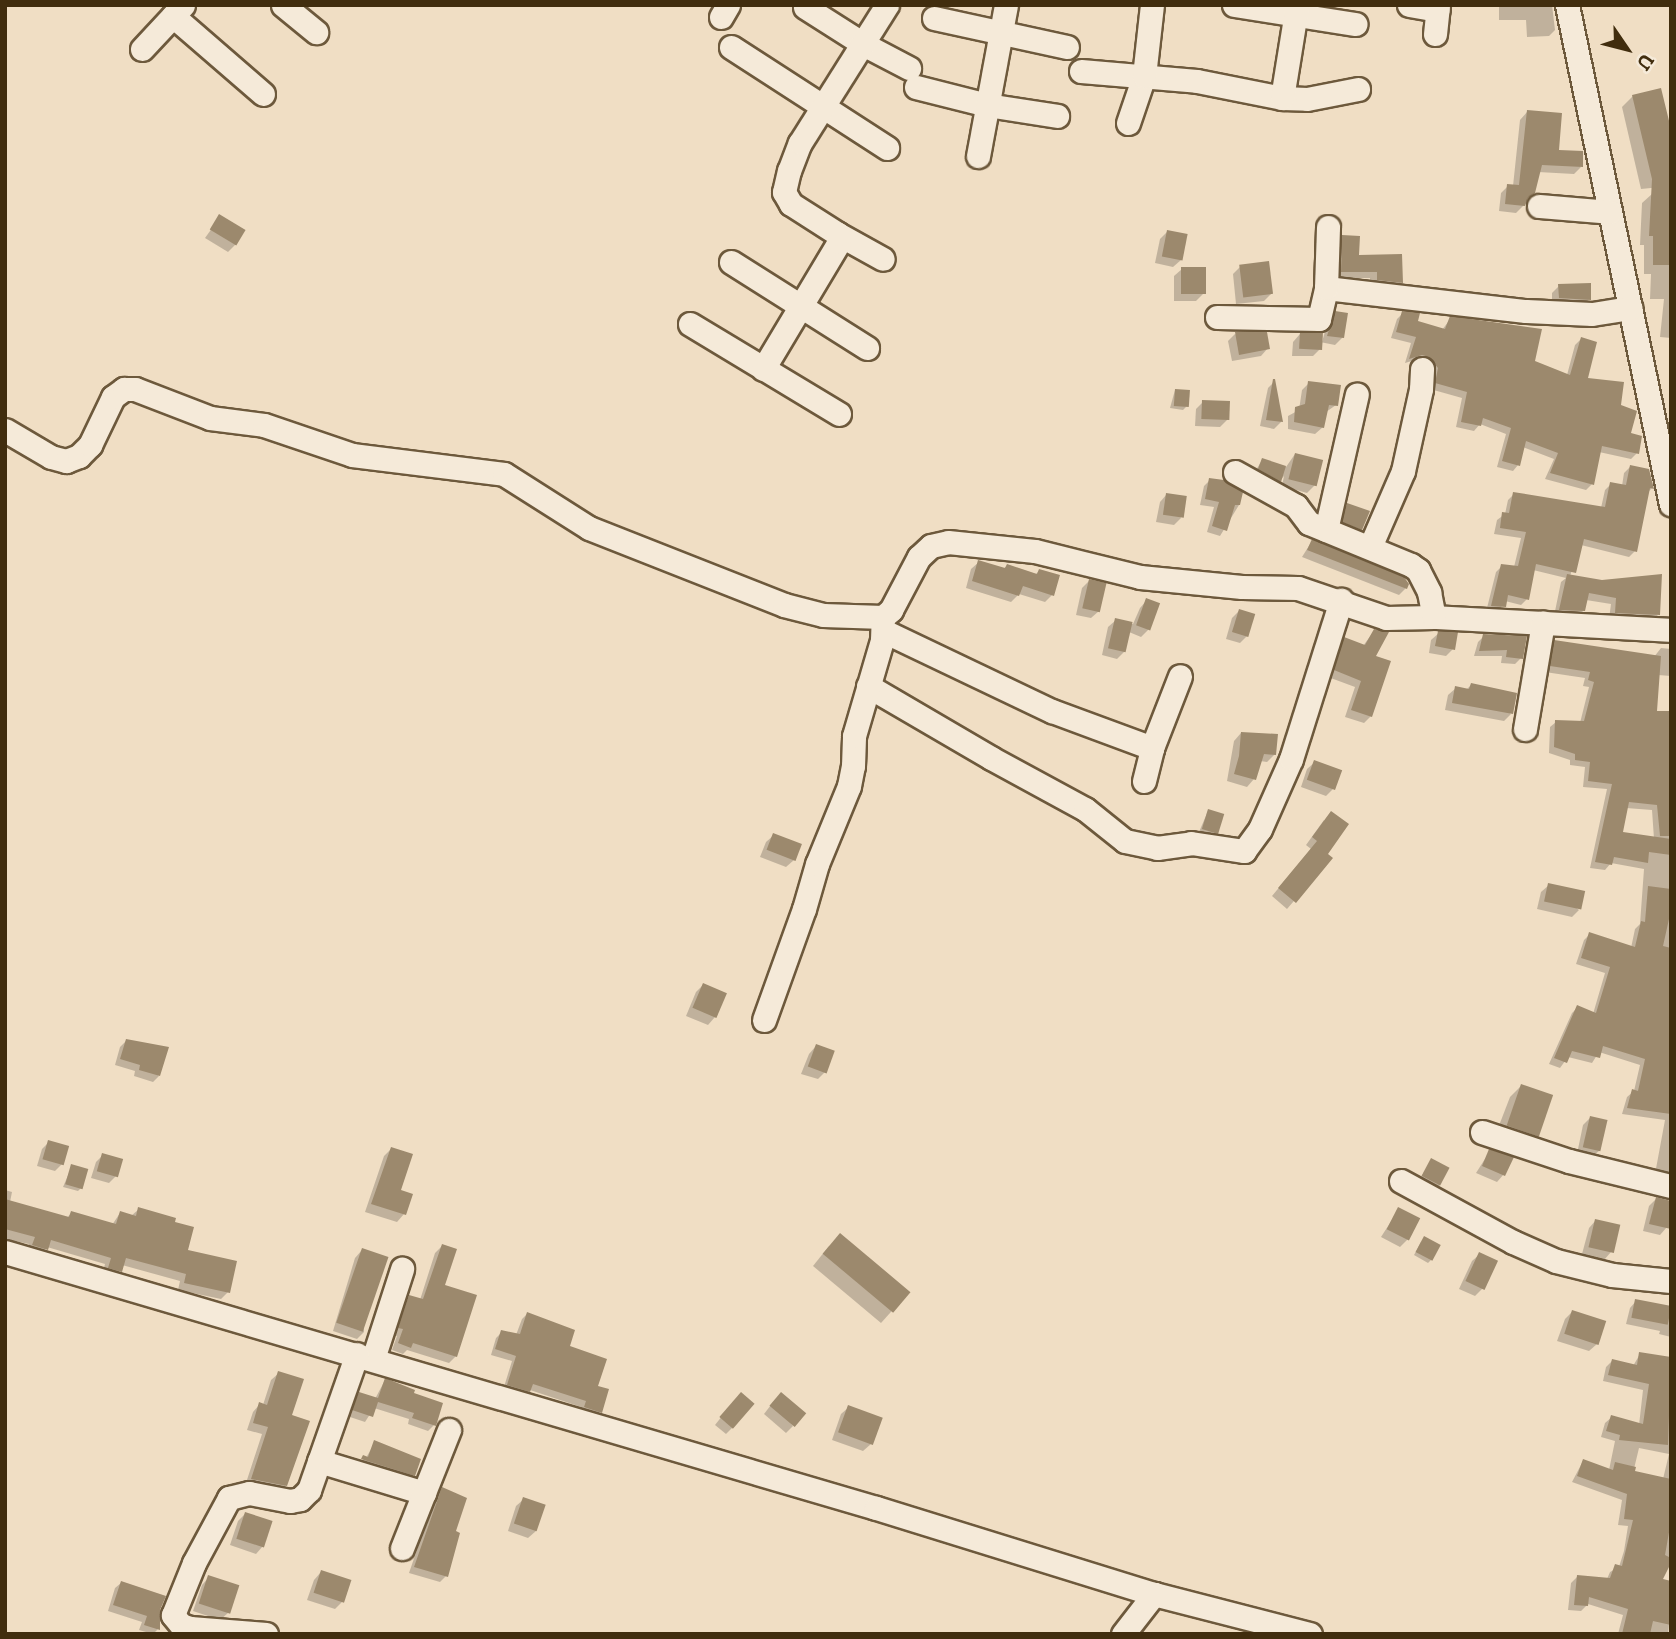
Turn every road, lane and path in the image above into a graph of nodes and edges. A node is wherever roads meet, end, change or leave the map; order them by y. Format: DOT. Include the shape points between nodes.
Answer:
graph roads {
  1 [pos="284,5"];
  2 [pos="887,5"];
  3 [pos="1006,5"];
  4 [pos="1152,5"];
  5 [pos="1234,5"];
  6 [pos="1409,5"];
  7 [pos="1567,5"];
  8 [pos="805,7"];
  9 [pos="1438,8"];
  10 [pos="1296,10"];
  11 [pos="178,11"];
  12 [pos="934,19"];
  13 [pos="1356,24"];
  14 [pos="316,32"];
  15 [pos="1001,33"];
  16 [pos="1435,34"];
  17 [pos="863,44"];
  18 [pos="731,47"];
  19 [pos="1067,47"];
  20 [pos="142,49"];
  21 [pos="1081,71"];
  22 [pos="1144,76"];
  23 [pos="1358,89"];
  24 [pos="262,94"];
  25 [pos="1282,98"];
  26 [pos="987,105"];
  27 [pos="823,107"];
  28 [pos="1057,116"];
  29 [pos="1128,123"];
  30 [pos="887,148"];
  31 [pos="978,156"];
  32 [pos="1539,205"];
  33 [pos="1610,212"];
  34 [pos="1328,227"];
  35 [pos="838,234"];
  36 [pos="883,259"];
  37 [pos="731,262"];
  38 [pos="1326,288"];
  39 [pos="800,307"];
  40 [pos="1631,308"];
  41 [pos="1217,317"];
  42 [pos="690,324"];
  43 [pos="867,348"];
  44 [pos="763,369"];
  45 [pos="1422,369"];
  46 [pos="1357,394"];
  47 [pos="839,414"];
  48 [pos="5,430"];
  49 [pos="1235,472"];
  50 [pos="1671,503"];
  51 [pos="1326,530"];
  52 [pos="1370,547"];
  53 [pos="1341,600"];
  54 [pos="1434,617"];
  55 [pos="1544,623"];
  56 [pos="883,624"];
  57 [pos="1671,631"];
  58 [pos="1180,676"];
  59 [pos="869,686"];
  60 [pos="1525,729"];
  61 [pos="1152,748"];
  62 [pos="1144,781"];
  63 [pos="764,1020"];
  64 [pos="1482,1132"];
  65 [pos="1401,1181"];
  66 [pos="1671,1186"];
  67 [pos="5,1252"];
  68 [pos="402,1269"];
  69 [pos="1671,1281"];
  70 [pos="365,1356"];
  71 [pos="449,1430"];
  72 [pos="318,1461"];
  73 [pos="424,1493"];
  74 [pos="402,1548"];
  75 [pos="1154,1594"];
  76 [pos="266,1634"];
  77 [pos="1123,1634"];
  78 [pos="1310,1634"];
  1 -- 14 [label="street"];
  2 -- 17 [label="street"];
  3 -- 15 [label="street"];
  4 -- 22 [label="street"];
  5 -- 10 [label="street"];
  6 -- 9 [label="street"];
  7 -- 33 [label="street"];
  8 -- 17 [label="street"];
  9 -- 16 [label="street"];
  10 -- 13 [label="street"];
  10 -- 25 [label="street"];
  11 -- 20 [label="street"];
  11 -- 24 [label="street"];
  12 -- 15 [label="street"];
  15 -- 19 [label="street"];
  15 -- 26 [label="street"];
  17 -- 26 [label="street" via="913,78"];
  17 -- 27 [label="street"];
  18 -- 27 [label="street"];
  21 -- 22 [label="street"];
  22 -- 25 [label="street"];
  22 -- 29 [label="street"];
  23 -- 25 [label="street" via="1307,99"];
  26 -- 28 [label="street"];
  26 -- 31 [label="street"];
  27 -- 30 [label="street"];
  27 -- 35 [label="street" via="800,143 784,192 791,204"];
  32 -- 33 [label="street"];
  33 -- 40 [label="street"];
  34 -- 38 [label="street"];
  35 -- 36 [label="street"];
  35 -- 39 [label="street" via="838,246"];
  37 -- 39 [label="street"];
  38 -- 40 [label="street" via="1526,310 1592,314"];
  38 -- 41 [label="street" via="1318,319"];
  39 -- 43 [label="street"];
  39 -- 44 [label="street"];
  40 -- 50 [label="street"];
  42 -- 44 [label="street"];
  44 -- 47 [label="street"];
  45 -- 52 [label="street" via="1403,471"];
  46 -- 51 [label="street"];
  48 -- 56 [label="street" via="66,461 90,445 113,397 124,389 135,389 210,418 264,425 352,455 504,474 589,528 784,605"];
  49 -- 51 [label="street" via="1296,506 1309,523"];
  51 -- 52 [label="street"];
  52 -- 54 [label="street" via="1418,570"];
  53 -- 54 [label="street" via="1386,618"];
  53 -- 56 [label="street" via="1298,588 1140,577 1035,551 948,542 931,546 919,556"];
  53 -- 59 [label="street" via="1291,760 1260,829 1244,850 1191,843 1157,848 1125,841 1085,809"];
  54 -- 55 [label="street"];
  55 -- 57 [label="street"];
  55 -- 60 [label="street"];
  56 -- 59 [label="street"];
  56 -- 61 [label="street" via="1052,711"];
  58 -- 61 [label="street"];
  59 -- 63 [label="street" via="854,736 849,786"];
  61 -- 62 [label="street"];
  64 -- 66 [label="street" via="1569,1161"];
  65 -- 69 [label="street" via="1556,1261 1612,1275"];
  67 -- 70 [label="street"];
  68 -- 70 [label="street"];
  70 -- 72 [label="street"];
  70 -- 75 [label="street"];
  71 -- 73 [label="street"];
  72 -- 73 [label="street"];
  72 -- 76 [label="street" via="309,1490 300,1499 249,1493 229,1499 194,1563 173,1615 180,1625 190,1628"];
  73 -- 74 [label="street"];
  75 -- 77 [label="street"];
  75 -- 78 [label="street"];
}
